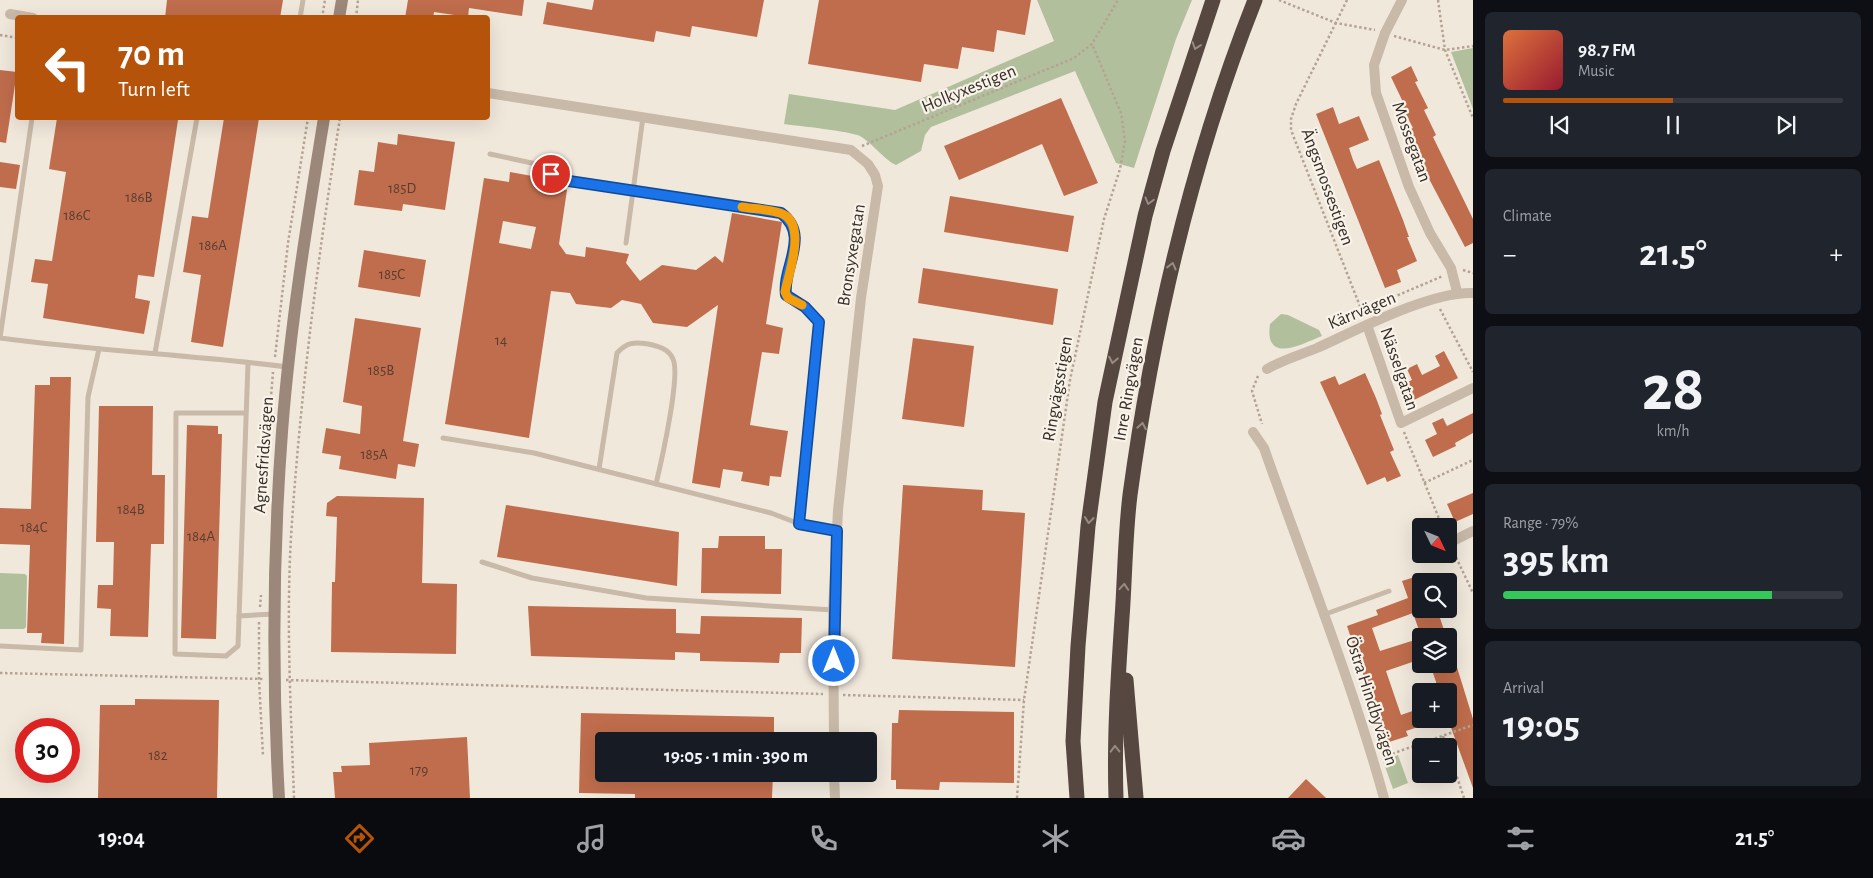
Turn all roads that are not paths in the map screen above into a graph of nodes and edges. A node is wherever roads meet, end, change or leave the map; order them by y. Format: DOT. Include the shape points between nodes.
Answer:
graph roads {
  1 [pos="303,0"];
  2 [pos="342,0"];
  3 [pos="1213,0"];
  4 [pos="1255,0"];
  5 [pos="1402,0"];
  6 [pos="10,14"];
  7 [pos="16,15"];
  8 [pos="300,15"];
  9 [pos="340,15"];
  10 [pos="490,93"];
  11 [pos="644,117"];
  12 [pos="32,120"];
  13 [pos="197,120"];
  14 [pos="324,120"];
  15 [pos="490,154"];
  16 [pos="633,190"];
  17 [pos="626,243"];
  18 [pos="1457,292"];
  19 [pos="1473,293"];
  20 [pos="1366,324"];
  21 [pos="0,338"];
  22 [pos="99,349"];
  23 [pos="154,353"];
  24 [pos="248,363"];
  25 [pos="288,368"];
  26 [pos="1267,369"];
  27 [pos="1473,388"];
  28 [pos="245,413"];
  29 [pos="1253,432"];
  30 [pos="443,438"];
  31 [pos="599,469"];
  32 [pos="656,484"];
  33 [pos="799,524"];
  34 [pos="837,531"];
  35 [pos="1473,532"];
  36 [pos="1458,539"];
  37 [pos="482,562"];
  38 [pos="1388,591"];
  39 [pos="833,610"];
  40 [pos="275,614"];
  41 [pos="1323,615"];
  42 [pos="239,616"];
  43 [pos="1121,628"];
  44 [pos="0,646"];
  45 [pos="834,732"];
  46 [pos="1073,741"];
  47 [pos="834,782"];
  48 [pos="279,798"];
  49 [pos="835,798"];
  50 [pos="1068,798"];
  51 [pos="1077,798"];
  52 [pos="1116,798"];
  53 [pos="1136,798"];
  54 [pos="1384,798"];
  1 -- 8 [label="lane"];
  2 -- 9 [label="main road"];
  3 -- 46 [label="highway, Inre Ringvägen, one-way" via="1145,216 1105,402 1088,526"];
  43 -- 4 [label="highway, Inre Ringvägen, one-way" via="1130,497 1163,299 1190,191 1217,102"];
  5 -- 18 [label="street, Mossegatan" via="1385,33 1374,65 1376,93 1409,187 1453,272"];
  6 -- 7 [label="street"];
  10 -- 11 [label="street"];
  11 -- 16 [label="lane"];
  11 -- 34 [label="street, Bronsyxegatan" via="851,150 868,164 875,175 878,186 861,298"];
  12 -- 21 [label="lane"];
  13 -- 23 [label="lane"];
  14 -- 25 [label="main road, Agnesfridsvägen"];
  15 -- 16 [label="lane" via="541,165 556,178"];
  16 -- 17 [label="lane"];
  16 -- 33 [label="lane" via="781,213 795,229 796,242 786,295 814,314 820,331"];
  18 -- 19 [label="street, Kärrvägen"];
  18 -- 20 [label="street, Kärrvägen"];
  20 -- 26 [label="street, Kärrvägen"];
  20 -- 27 [label="street, Nässelgatan" via="1401,423"];
  21 -- 22 [label="lane"];
  22 -- 23 [label="lane"];
  22 -- 44 [label="lane" via="88,397 81,650"];
  23 -- 24 [label="lane"];
  24 -- 25 [label="lane"];
  24 -- 28 [label="lane"];
  25 -- 40 [label="main road, Agnesfridsvägen"];
  28 -- 42 [label="lane"];
  28 -- 42 [label="lane" via="176,413 176,654 226,656 238,646"];
  29 -- 41 [label="street, Östra Hindbyvägen" via="1264,448"];
  30 -- 31 [label="lane" via="534,453"];
  31 -- 32 [label="lane"];
  31 -- 32 [label="lane" via="617,353 625,344 657,346 669,352 675,360 674,385"];
  32 -- 33 [label="lane" via="771,513"];
  33 -- 34 [label="lane"];
  34 -- 39 [label="street, Bronsyxegatan"];
  35 -- 36 [label="street"];
  37 -- 39 [label="lane" via="532,578 646,598"];
  38 -- 41 [label="lane"];
  39 -- 45 [label="street, Bronsyxegatan"];
  40 -- 42 [label="lane"];
  40 -- 48 [label="main road, Agnesfridsvägen"];
  41 -- 54 [label="street, Östra Hindbyvägen" via="1337,645"];
  52 -- 43 [label="highway, Inre Ringvägen, one-way" via="1114,744"];
  43 -- 53 [label="highway"];
  46 -- 50 [label="highway"];
  46 -- 51 [label="highway, Inre Ringvägen"];
  47 -- 49 [label="street"];
}
